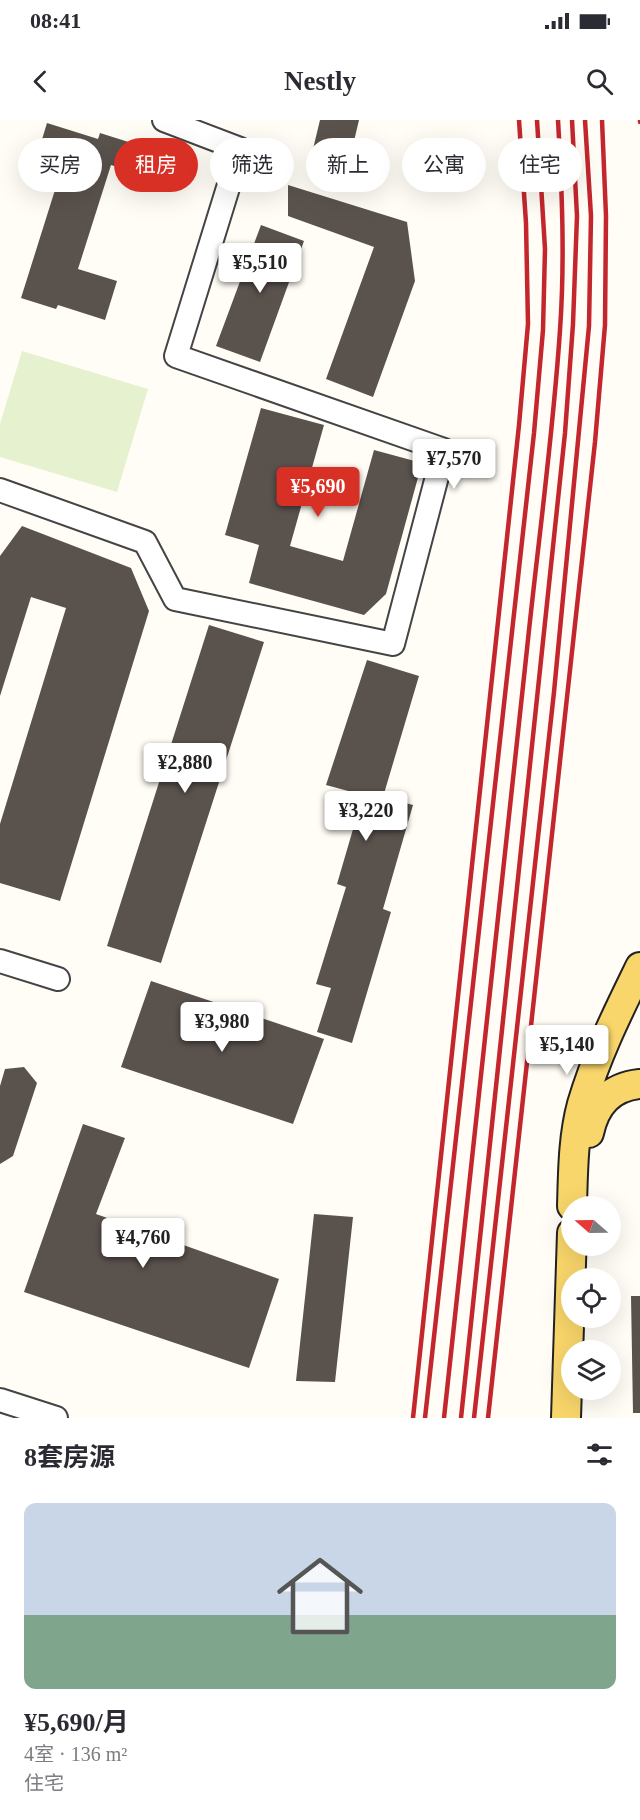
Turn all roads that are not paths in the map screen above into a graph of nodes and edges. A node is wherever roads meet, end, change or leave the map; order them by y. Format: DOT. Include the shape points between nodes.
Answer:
graph roads {
  1 [pos="164,120"];
  2 [pos="0,490"];
  3 [pos="0,961"];
  4 [pos="640,967"];
  5 [pos="58,979"];
  6 [pos="640,1084"];
  7 [pos="572,1196"];
  8 [pos="582,1196"];
  9 [pos="571,1256"];
  10 [pos="0,1400"];
  11 [pos="579,1400"];
  12 [pos="56,1418"];
  13 [pos="566,1418"];
  14 [pos="578,1418"];
  1 -- 2 [label="street" via="240,149 176,356 444,450 393,644 175,599 145,542"];
  3 -- 5 [label="street"];
  4 -- 7 [label="main road" via="599,1052 582,1106"];
  6 -- 8 [label="main road" via="617,1089 603,1100 590,1127"];
  9 -- 13 [label="main road"];
  10 -- 12 [label="street"];
  11 -- 14 [label="main road"];
}
